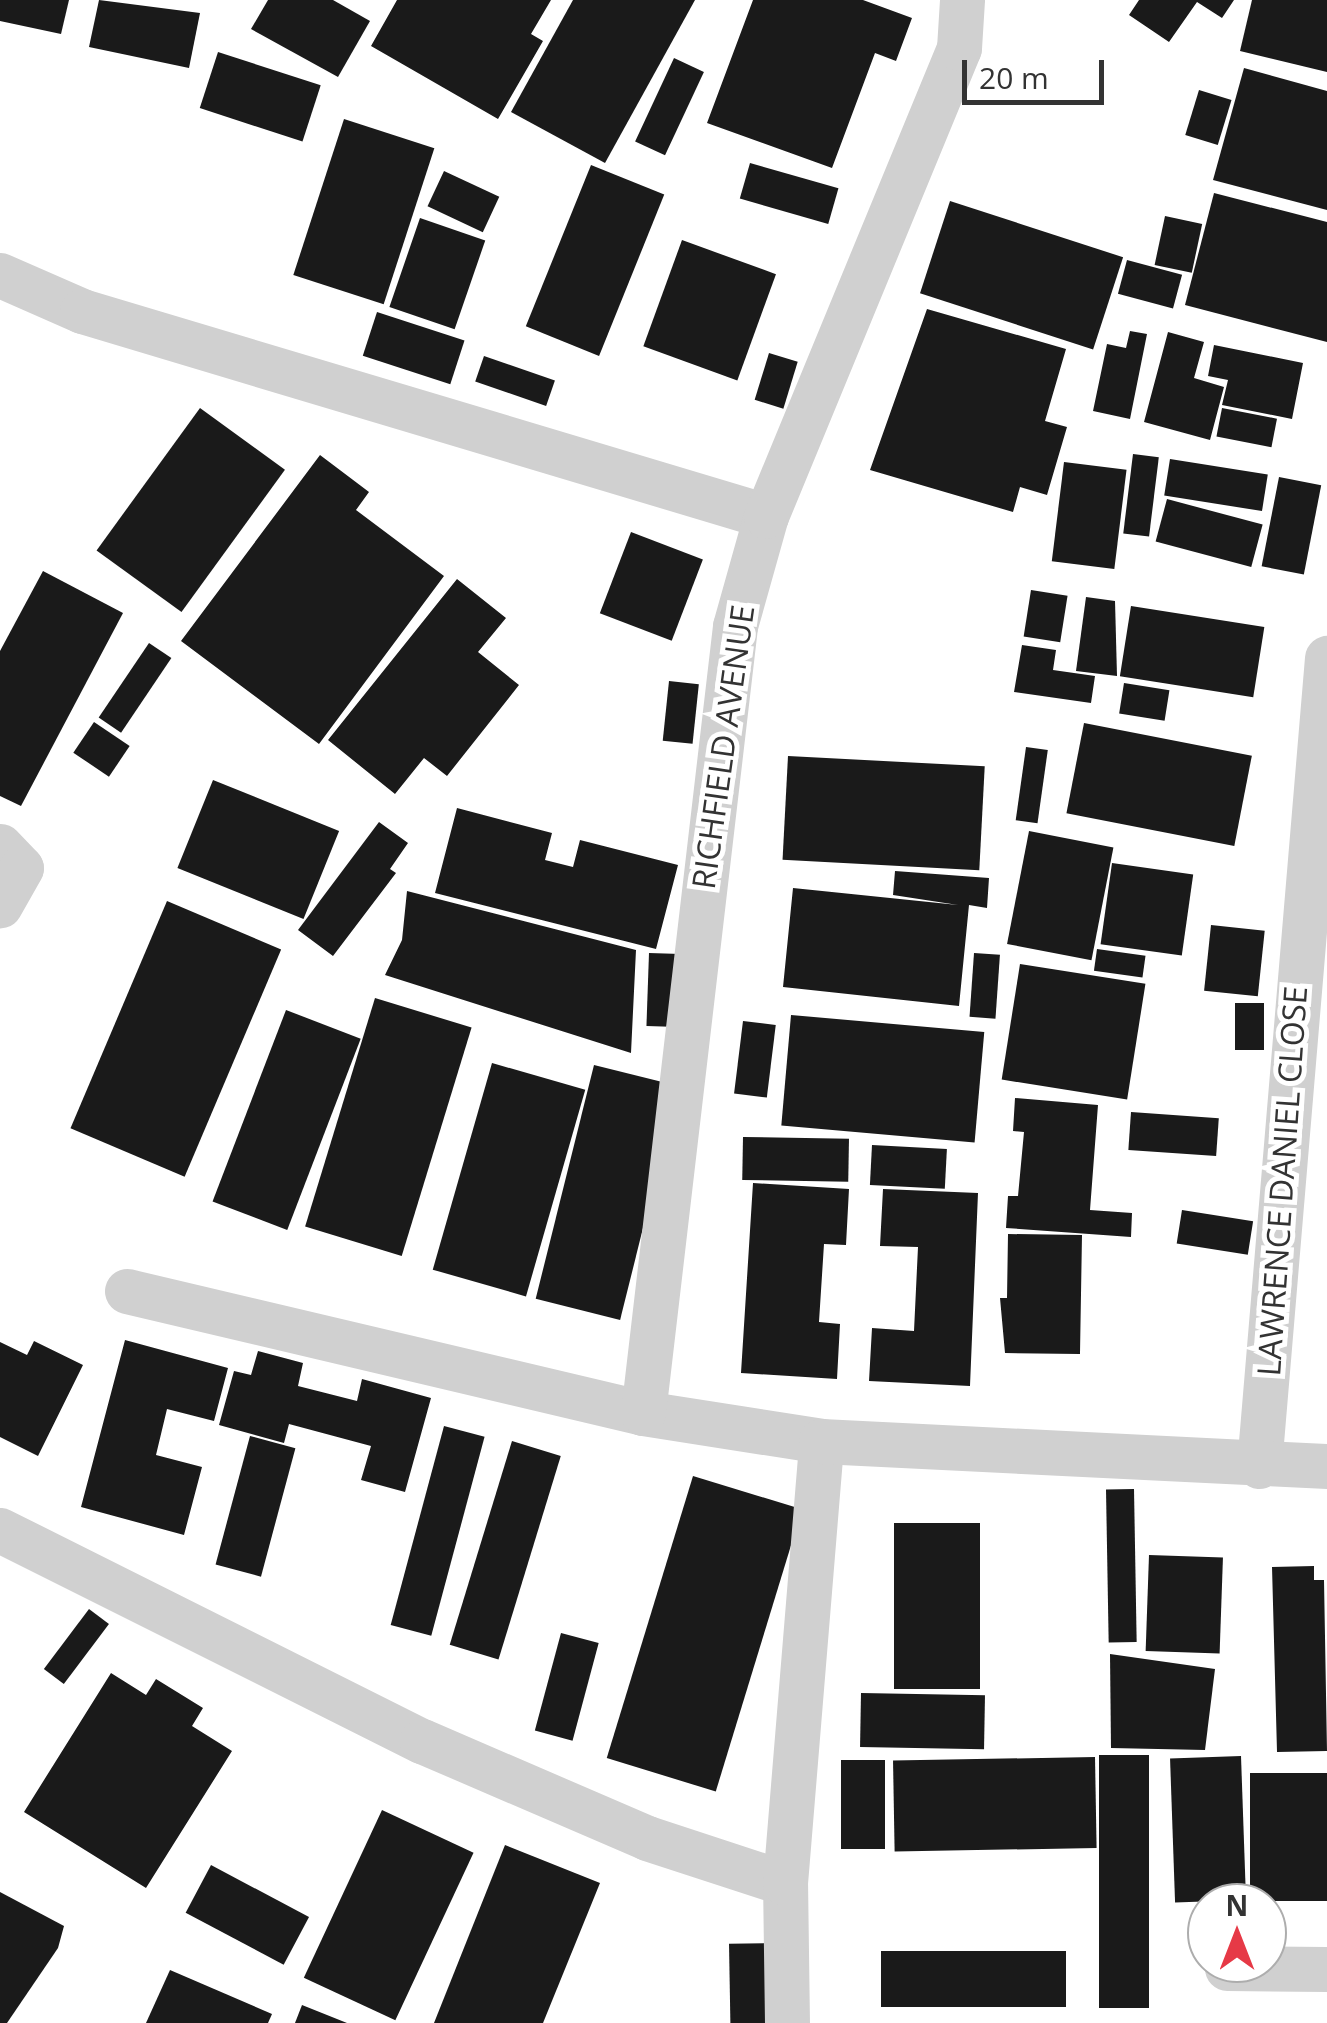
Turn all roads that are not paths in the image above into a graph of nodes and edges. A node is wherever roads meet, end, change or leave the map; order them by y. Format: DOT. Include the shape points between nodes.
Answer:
graph roads {
  1 [pos="962,0"];
  2 [pos="0,275"];
  3 [pos="766,516"];
  4 [pos="1327,658"];
  5 [pos="0,846"];
  6 [pos="0,906"];
  7 [pos="126,1292"];
  8 [pos="643,1413"];
  9 [pos="821,1440"];
  10 [pos="1260,1466"];
  11 [pos="1327,1466"];
  12 [pos="0,1530"];
  13 [pos="785,1883"];
  14 [pos="1287,1968"];
  15 [pos="1327,1968"];
  16 [pos="787,2023"];
  1 -- 3 [label="street, RICHFIELD AVENUE" via="959,48"];
  2 -- 3 [label="street" via="82,311"];
  3 -- 8 [label="street, RICHFIELD AVENUE" via="735,626"];
  4 -- 10 [label="street, LAWRENCE DANIEL CLOSE"];
  5 -- 6 [label="street" via="20,868"];
  7 -- 8 [label="street"];
  8 -- 9 [label="street"];
  9 -- 10 [label="street"];
  9 -- 13 [label="street"];
  10 -- 11 [label="street"];
  12 -- 13 [label="street" via="422,1741 647,1838"];
  13 -- 16 [label="street"];
  14 -- 15 [label="street"];
}
